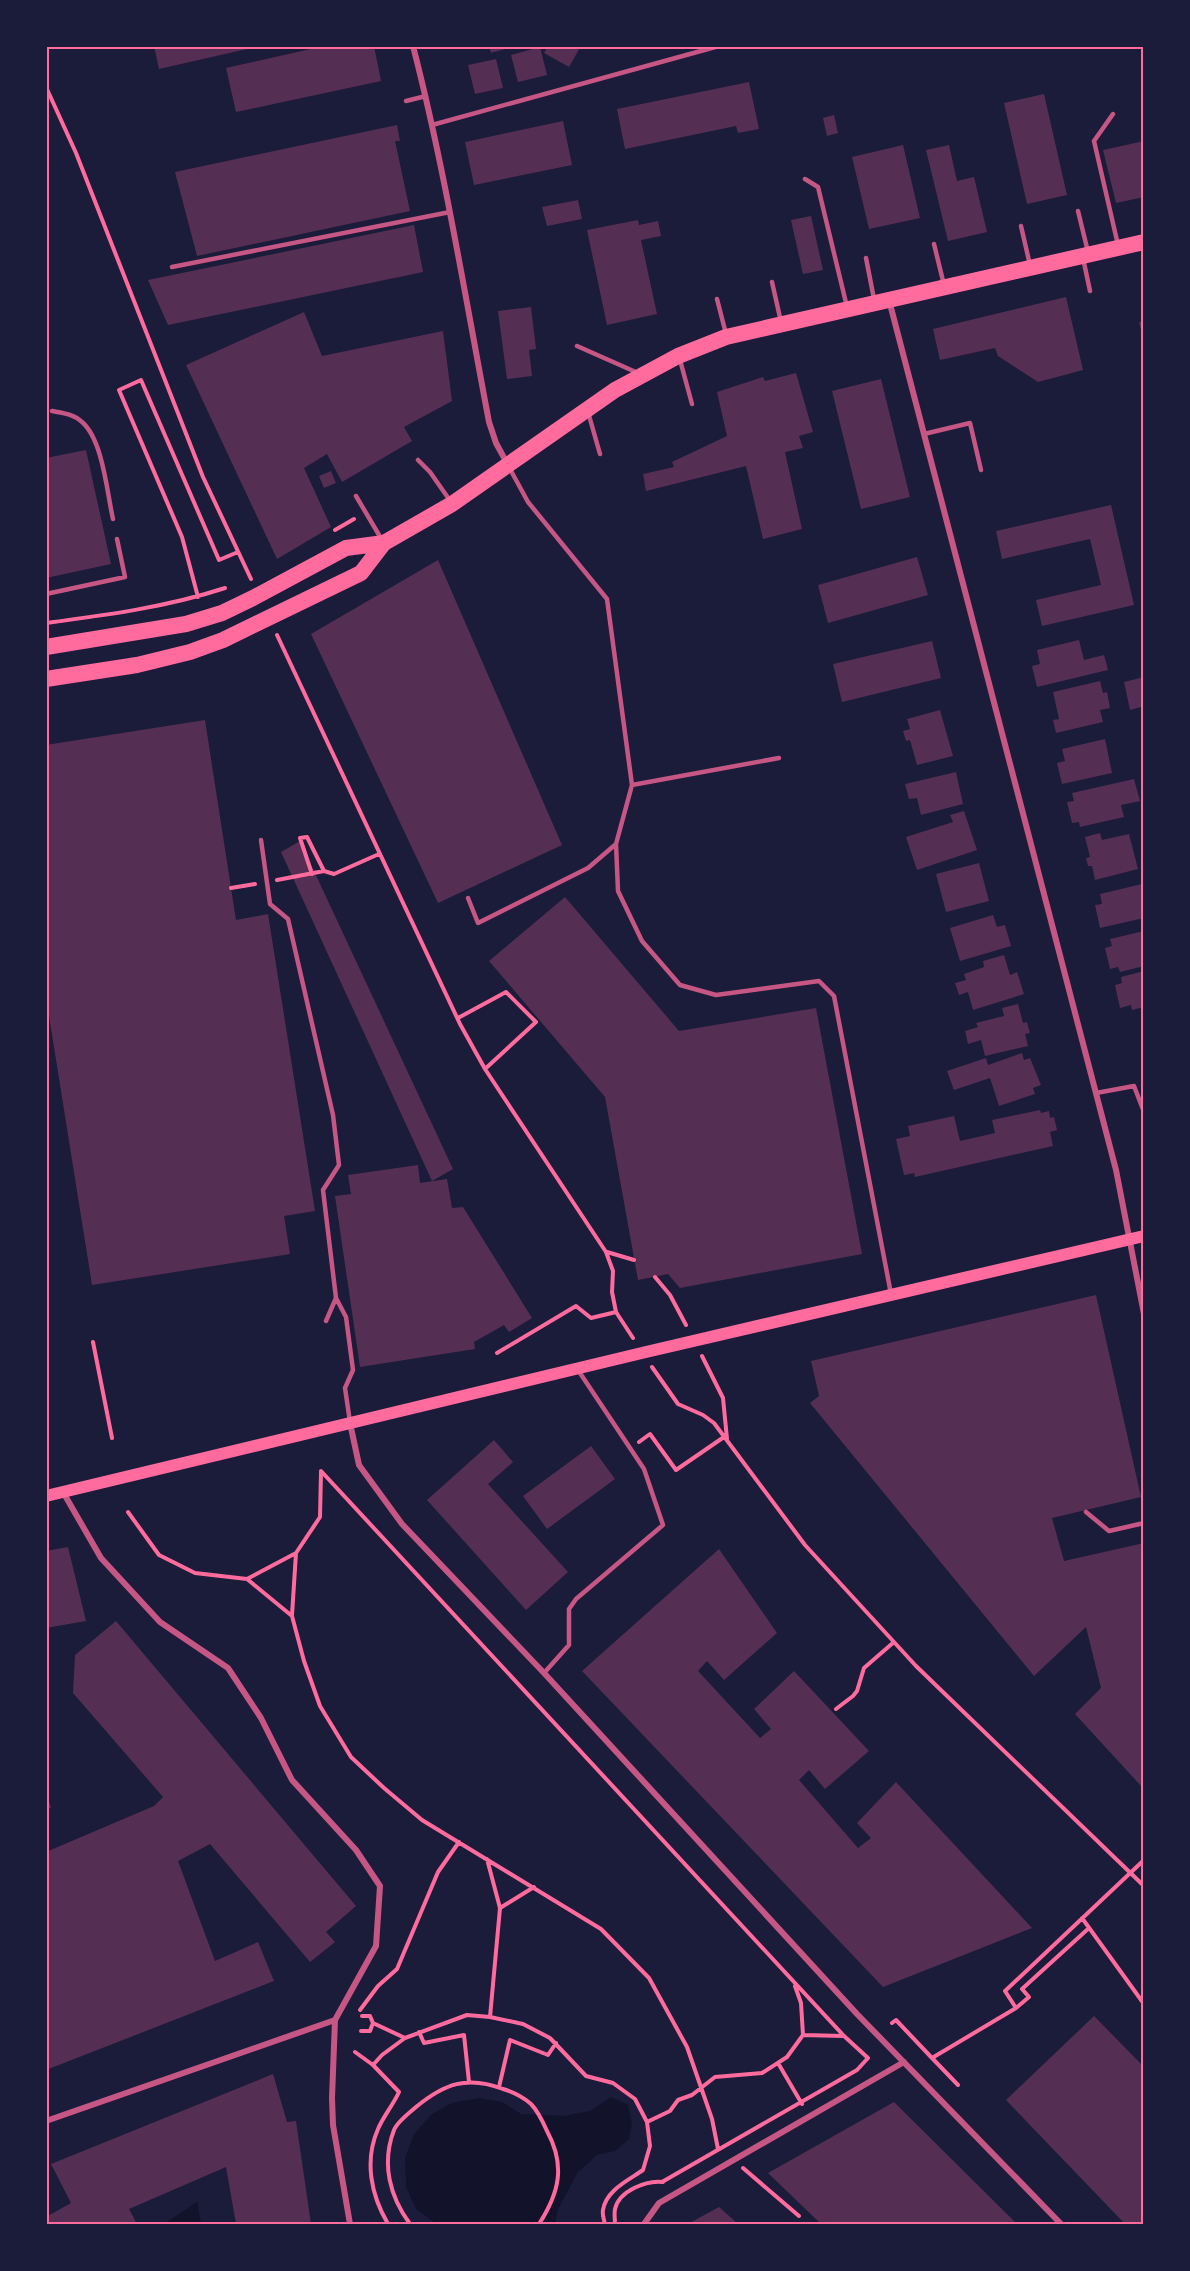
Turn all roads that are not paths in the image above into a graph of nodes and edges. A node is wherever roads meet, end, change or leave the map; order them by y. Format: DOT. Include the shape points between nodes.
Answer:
graph roads {
  1 [pos="413,46"];
  2 [pos="719,46"];
  3 [pos="426,96"];
  4 [pos="406,101"];
  5 [pos="1113,114"];
  6 [pos="432,125"];
  7 [pos="805,179"];
  8 [pos="1078,211"];
  9 [pos="450,212"];
  10 [pos="1021,226"];
  11 [pos="1143,242"];
  12 [pos="934,244"];
  13 [pos="1118,248"];
  14 [pos="1085,255"];
  15 [pos="867,258"];
  16 [pos="172,267"];
  17 [pos="1030,268"];
  18 [pos="771,282"];
  19 [pos="945,287"];
  20 [pos="1090,291"];
  21 [pos="717,299"];
  22 [pos="882,301"];
  23 [pos="847,310"];
  24 [pos="781,325"];
  25 [pos="726,337"];
  26 [pos="578,346"];
  27 [pos="678,356"];
  28 [pos="643,375"];
  29 [pos="692,404"];
  30 [pos="588,409"];
  31 [pos="52,411"];
  32 [pos="924,434"];
  33 [pos="600,454"];
  34 [pos="418,460"];
  35 [pos="508,465"];
  36 [pos="981,470"];
  37 [pos="356,496"];
  38 [pos="452,504"];
  39 [pos="113,519"];
  40 [pos="117,539"];
  41 [pos="384,543"];
  42 [pos="46,594"];
  43 [pos="46,647"];
  44 [pos="46,679"];
  45 [pos="779,758"];
  46 [pos="632,785"];
  47 [pos="261,840"];
  48 [pos="616,844"];
  49 [pos="468,898"];
  50 [pos="1096,1093"];
  51 [pos="1143,1112"];
  52 [pos="1143,1236"];
  53 [pos="1130,1240"];
  54 [pos="891,1294"];
  55 [pos="336,1298"];
  56 [pos="1143,1314"];
  57 [pos="326,1321"];
  58 [pos="577,1368"];
  59 [pos="350,1423"];
  60 [pos="63,1491"];
  61 [pos="46,1496"];
  62 [pos="1086,1512"];
  63 [pos="1143,1523"];
  64 [pos="544,1673"];
  65 [pos="335,2020"];
  66 [pos="904,2062"];
  67 [pos="46,2121"];
  68 [pos="350,2224"];
  69 [pos="644,2224"];
  70 [pos="1061,2224"];
  1 -- 3 [label="street"];
  2 -- 6 [label="lane"];
  3 -- 4 [label="lane"];
  3 -- 6 [label="street"];
  5 -- 13 [label="lane" via="1094,141"];
  6 -- 9 [label="street"];
  7 -- 23 [label="lane" via="818,187"];
  8 -- 14 [label="lane"];
  9 -- 16 [label="lane"];
  9 -- 35 [label="street" via="489,422"];
  10 -- 17 [label="lane"];
  11 -- 13 [label="highway"];
  12 -- 19 [label="lane"];
  13 -- 14 [label="highway"];
  14 -- 17 [label="highway"];
  14 -- 20 [label="lane"];
  15 -- 22 [label="lane"];
  17 -- 19 [label="highway"];
  18 -- 24 [label="lane"];
  19 -- 22 [label="highway"];
  21 -- 25 [label="lane"];
  22 -- 23 [label="highway"];
  22 -- 32 [label="street"];
  23 -- 24 [label="highway"];
  24 -- 25 [label="highway"];
  25 -- 27 [label="highway"];
  26 -- 28 [label="lane"];
  27 -- 28 [label="highway"];
  27 -- 29 [label="lane"];
  28 -- 30 [label="highway"];
  30 -- 33 [label="lane"];
  30 -- 35 [label="highway"];
  31 -- 39 [label="lane" via="84,423 96,443"];
  32 -- 36 [label="lane" via="970,423"];
  32 -- 50 [label="street"];
  34 -- 38 [label="lane"];
  35 -- 38 [label="highway"];
  35 -- 46 [label="lane" via="528,502 607,599"];
  37 -- 41 [label="lane"];
  38 -- 41 [label="highway"];
  40 -- 42 [label="lane" via="125,577"];
  41 -- 43 [label="highway" via="346,548 222,613 186,624"];
  41 -- 44 [label="highway" via="361,573 223,640 136,665"];
  45 -- 46 [label="lane"];
  46 -- 48 [label="lane"];
  47 -- 55 [label="lane" via="270,903 288,919 333,1115 339,1165 323,1190"];
  48 -- 49 [label="lane" via="588,868 478,923"];
  48 -- 54 [label="lane" via="618,891 642,941 680,985 716,995 819,981 834,996"];
  50 -- 51 [label="lane" via="1134,1086"];
  50 -- 53 [label="street"];
  52 -- 53 [label="main road"];
  53 -- 54 [label="main road"];
  53 -- 56 [label="street"];
  54 -- 58 [label="main road"];
  55 -- 57 [label="lane"];
  55 -- 59 [label="lane" via="346,1317 353,1370 345,1388"];
  58 -- 59 [label="main road"];
  58 -- 64 [label="lane" via="644,1469 663,1525 576,1599 569,1609 569,1645"];
  59 -- 60 [label="main road"];
  59 -- 64 [label="street" via="359,1464 402,1524"];
  60 -- 61 [label="main road"];
  60 -- 65 [label="street" via="101,1558 160,1622 228,1668 261,1718 292,1780 356,1850 380,1886 376,1946"];
  62 -- 63 [label="lane" via="1109,1531"];
  64 -- 66 [label="street"];
  65 -- 67 [label="street"];
  65 -- 68 [label="street" via="333,2125"];
  66 -- 69 [label="street" via="659,2203"];
  66 -- 70 [label="street"];
}
